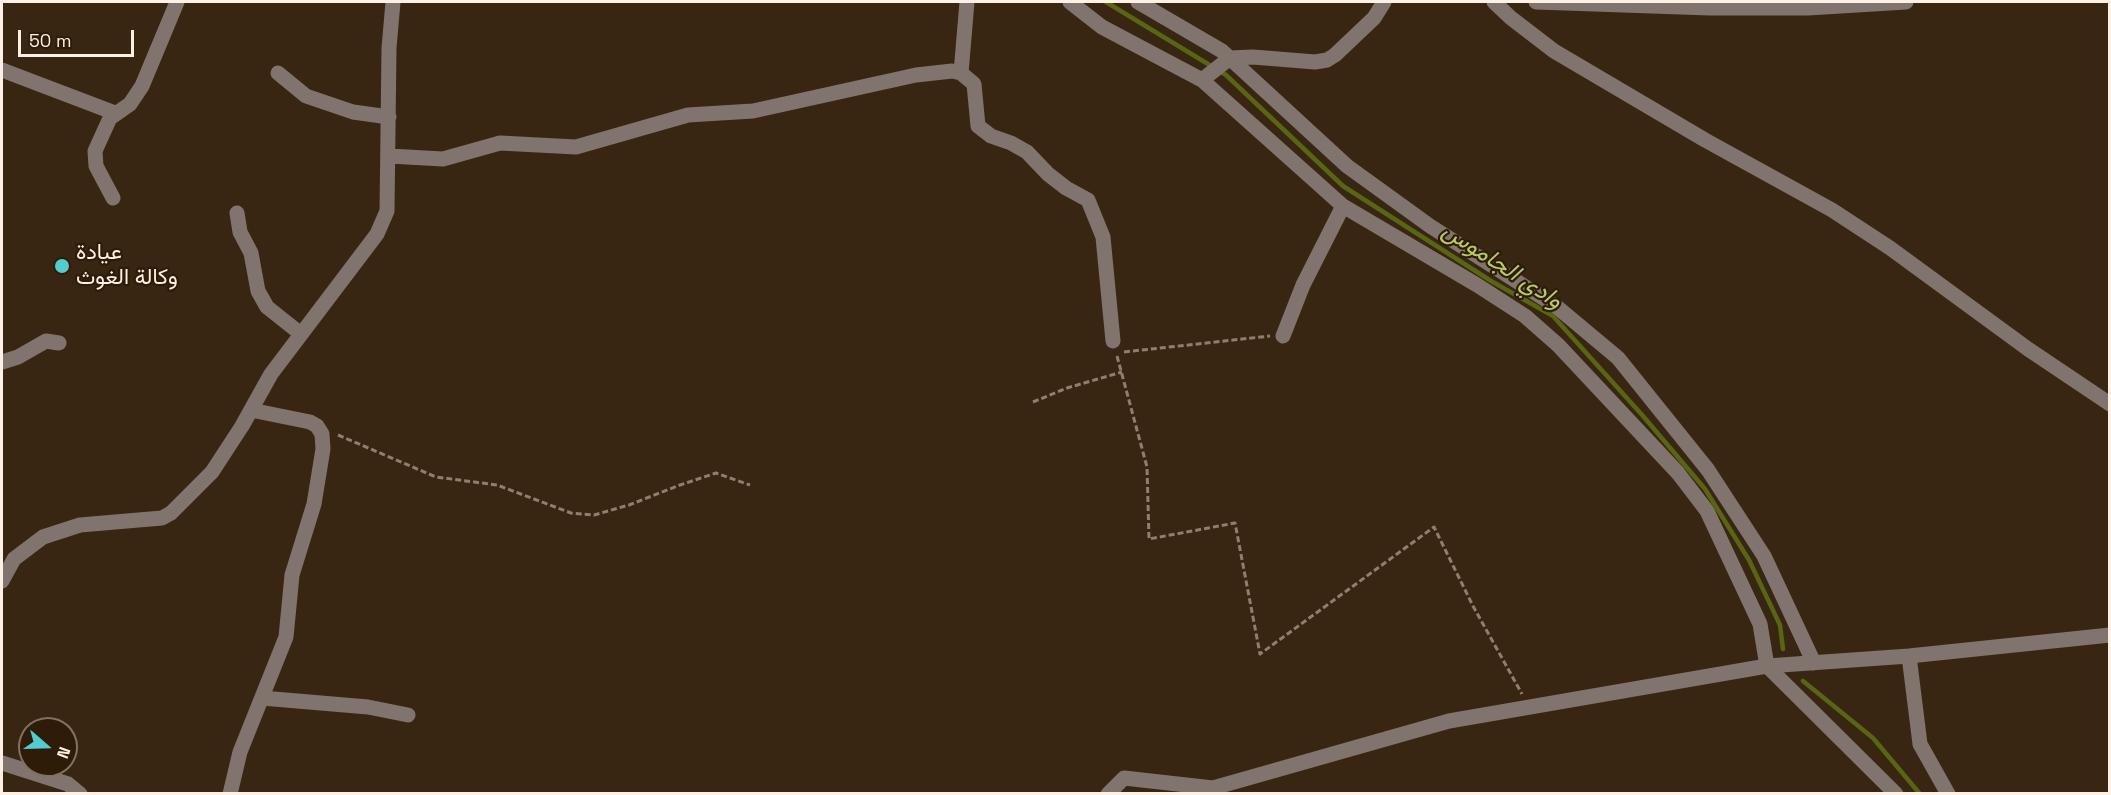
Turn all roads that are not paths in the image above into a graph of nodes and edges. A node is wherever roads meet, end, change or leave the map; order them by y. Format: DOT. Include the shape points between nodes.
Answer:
graph roads {
  1 [pos="177,2"];
  2 [pos="393,2"];
  3 [pos="967,2"];
  4 [pos="1070,2"];
  5 [pos="1138,2"];
  6 [pos="1384,2"];
  7 [pos="1494,2"];
  8 [pos="1536,2"];
  9 [pos="1906,2"];
  10 [pos="1230,58"];
  11 [pos="2,70"];
  12 [pos="278,73"];
  13 [pos="961,73"];
  14 [pos="1202,80"];
  15 [pos="115,114"];
  16 [pos="389,117"];
  17 [pos="388,156"];
  18 [pos="113,198"];
  19 [pos="1343,206"];
  20 [pos="237,213"];
  21 [pos="301,334"];
  22 [pos="1283,336"];
  23 [pos="1113,340"];
  24 [pos="59,343"];
  25 [pos="2,362"];
  26 [pos="2109,404"];
  27 [pos="251,410"];
  28 [pos="3,573"];
  29 [pos="2109,635"];
  30 [pos="1909,656"];
  31 [pos="1814,663"];
  32 [pos="1767,666"];
  33 [pos="262,698"];
  34 [pos="408,715"];
  35 [pos="2,763"];
  36 [pos="80,794"];
  37 [pos="230,794"];
  38 [pos="1108,794"];
  39 [pos="1896,794"];
  40 [pos="1948,794"];
  1 -- 15 [label="street" via="142,86 130,104"];
  2 -- 16 [label="street"];
  3 -- 13 [label="street"];
  4 -- 14 [label="street" via="1102,27"];
  5 -- 10 [label="street"];
  6 -- 10 [label="street" via="1374,18 1326,60"];
  7 -- 26 [label="street" via="1554,51 1832,210"];
  8 -- 9 [label="street" via="1808,8"];
  10 -- 14 [label="street"];
  10 -- 31 [label="street" via="1347,166 1430,226 1557,307 1618,358 1708,470 1764,556"];
  11 -- 15 [label="street"];
  12 -- 16 [label="street" via="306,96 353,112"];
  13 -- 17 [label="street" via="945,70 916,75 753,111 688,115 576,147 500,142 443,159"];
  13 -- 23 [label="street" via="974,84 978,126 1027,152 1048,174 1088,200 1103,237"];
  14 -- 19 [label="street"];
  15 -- 18 [label="street" via="94,157"];
  16 -- 17 [label="street"];
  17 -- 21 [label="street" via="387,211 383,223"];
  19 -- 22 [label="street" via="1302,285"];
  19 -- 32 [label="street" via="1525,316 1558,345 1672,466 1707,511 1760,624"];
  20 -- 21 [label="street" via="240,232 251,253 258,291 267,307"];
  21 -- 27 [label="street" via="271,374"];
  24 -- 25 [label="street" via="46,341"];
  27 -- 28 [label="street" via="212,472 171,513 162,518 80,525 43,537 14,558"];
  27 -- 33 [label="street" via="310,422 322,434 323,449 314,504 292,575 286,637"];
  29 -- 30 [label="street"];
  30 -- 31 [label="street"];
  30 -- 40 [label="street" via="1920,744"];
  31 -- 32 [label="street"];
  32 -- 38 [label="street" via="1449,721 1213,788 1124,777"];
  32 -- 39 [label="street"];
  33 -- 34 [label="street" via="368,707"];
  33 -- 37 [label="street" via="240,752"];
  35 -- 36 [label="street" via="68,784"];
}
